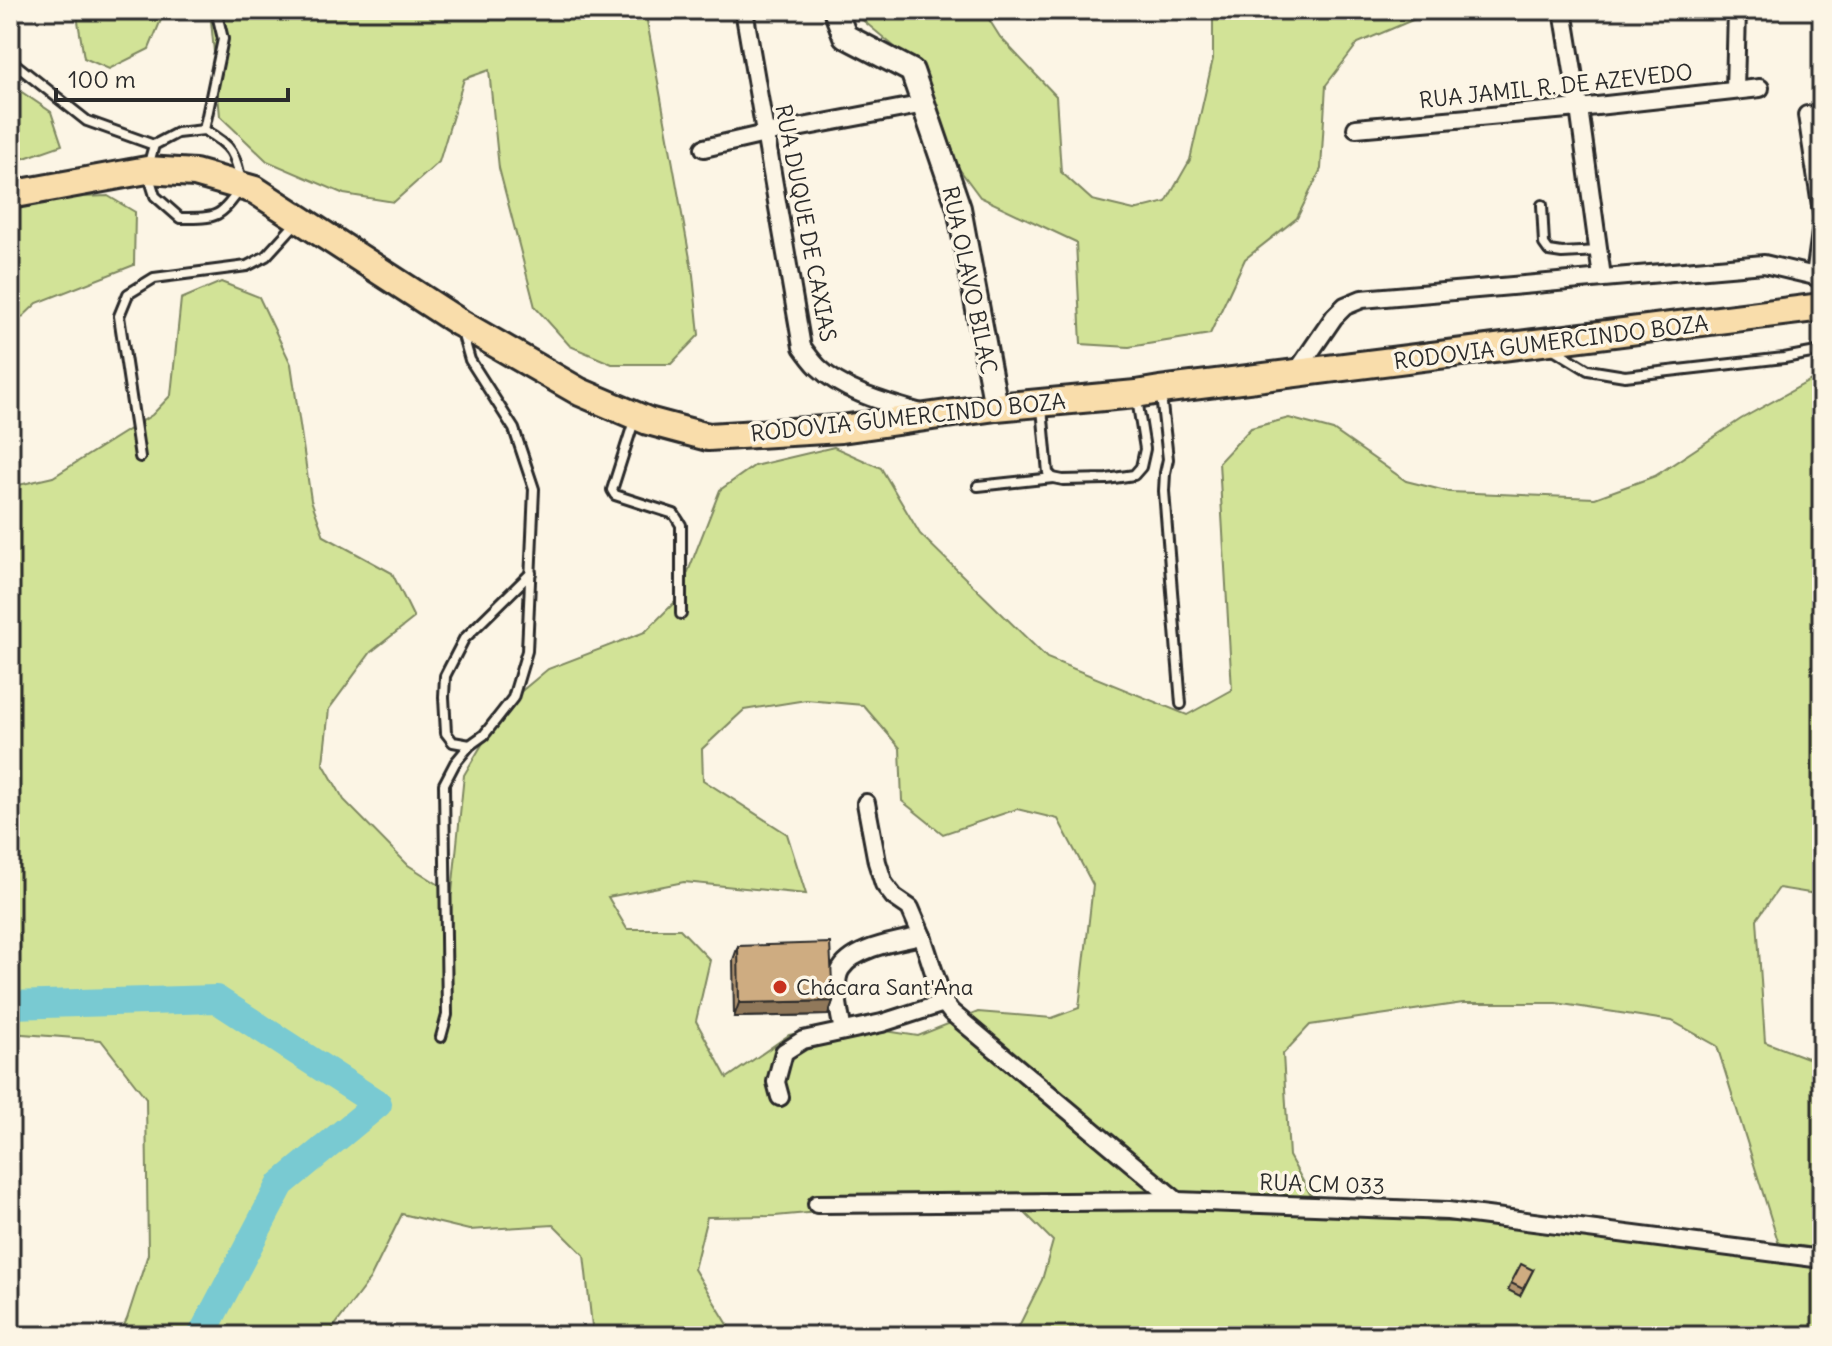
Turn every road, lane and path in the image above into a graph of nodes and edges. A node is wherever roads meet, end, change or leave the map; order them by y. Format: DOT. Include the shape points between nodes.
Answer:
graph roads {
  1 [pos="216,10"];
  2 [pos="744,10"];
  3 [pos="835,10"];
  4 [pos="1563,10"];
  5 [pos="1737,10"];
  6 [pos="10,60"];
  7 [pos="1760,88"];
  8 [pos="1735,90"];
  9 [pos="925,104"];
  10 [pos="1579,108"];
  11 [pos="1807,115"];
  12 [pos="1356,128"];
  13 [pos="204,130"];
  14 [pos="765,134"];
  15 [pos="704,148"];
  16 [pos="150,158"];
  17 [pos="242,187"];
  18 [pos="10,195"];
  19 [pos="1542,205"];
  20 [pos="1822,212"];
  21 [pos="300,218"];
  22 [pos="1822,225"];
  23 [pos="1599,251"];
  24 [pos="1602,277"];
  25 [pos="1819,279"];
  26 [pos="1822,307"];
  27 [pos="460,323"];
  28 [pos="1545,343"];
  29 [pos="1822,351"];
  30 [pos="1295,374"];
  31 [pos="1148,392"];
  32 [pos="1041,403"];
  33 [pos="996,407"];
  34 [pos="636,416"];
  35 [pos="930,416"];
  36 [pos="140,457"];
  37 [pos="1053,478"];
  38 [pos="978,486"];
  39 [pos="531,573"];
  40 [pos="681,614"];
  41 [pos="1181,704"];
  42 [pos="470,745"];
  43 [pos="866,803"];
  44 [pos="922,936"];
  45 [pos="944,1003"];
  46 [pos="843,1031"];
  47 [pos="441,1037"];
  48 [pos="780,1097"];
  49 [pos="1177,1201"];
  50 [pos="817,1204"];
  51 [pos="1822,1259"];
  1 -- 13 [label="lane" via="223,39"];
  2 -- 14 [label="street, RUA DUQUE DE CAXIAS"];
  3 -- 9 [label="street, RUA OLAVO BILAC" via="845,36 912,71"];
  4 -- 10 [label="street"];
  5 -- 8 [label="street"];
  6 -- 16 [label="lane" via="87,121"];
  7 -- 8 [label="street, RUA JAMIL R. DE AZEVEDO"];
  8 -- 10 [label="street, RUA JAMIL R. DE AZEVEDO"];
  9 -- 14 [label="street"];
  9 -- 33 [label="street, RUA OLAVO BILAC" via="959,208"];
  10 -- 12 [label="street, RUA JAMIL R. DE AZEVEDO"];
  10 -- 23 [label="street"];
  11 -- 20 [label="street"];
  13 -- 16 [label="lane" via="177,133"];
  13 -- 17 [label="lane" via="224,141 236,159"];
  14 -- 15 [label="street"];
  14 -- 35 [label="street, RUA DUQUE DE CAXIAS" via="802,347 834,380"];
  16 -- 17 [label="main road, RODOVIA GUMERCINDO BOZA"];
  16 -- 17 [label="lane" via="155,196 180,218 206,218 224,211"];
  16 -- 18 [label="main road, RODOVIA GUMERCINDO BOZA"];
  17 -- 21 [label="main road, RODOVIA GUMERCINDO BOZA"];
  19 -- 23 [label="lane" via="1549,251"];
  21 -- 27 [label="main road, RODOVIA GUMERCINDO BOZA"];
  21 -- 36 [label="lane" via="266,256 247,266 154,278 128,294 119,316"];
  22 -- 25 [label="street"];
  23 -- 24 [label="street"];
  24 -- 25 [label="street" via="1764,264"];
  24 -- 30 [label="street" via="1362,299 1334,317"];
  26 -- 28 [label="main road, RODOVIA GUMERCINDO BOZA"];
  27 -- 34 [label="main road, RODOVIA GUMERCINDO BOZA" via="580,392"];
  27 -- 39 [label="lane" via="470,360 514,429 534,489"];
  28 -- 29 [label="lane" via="1588,370 1625,376"];
  28 -- 30 [label="main road, RODOVIA GUMERCINDO BOZA"];
  30 -- 31 [label="main road, RODOVIA GUMERCINDO BOZA"];
  31 -- 32 [label="main road, RODOVIA GUMERCINDO BOZA"];
  31 -- 37 [label="lane" via="1145,449 1134,475"];
  31 -- 41 [label="lane" via="1168,459 1164,491"];
  32 -- 33 [label="main road, RODOVIA GUMERCINDO BOZA"];
  32 -- 37 [label="lane" via="1048,473"];
  33 -- 35 [label="main road, RODOVIA GUMERCINDO BOZA"];
  34 -- 35 [label="main road, RODOVIA GUMERCINDO BOZA" via="708,437 841,429"];
  34 -- 40 [label="lane" via="612,490 678,519"];
  37 -- 38 [label="lane"];
  39 -- 42 [label="lane" via="527,651 513,698"];
  39 -- 42 [label="lane" via="464,639 445,676 446,733 453,742"];
  42 -- 47 [label="lane" via="444,784 447,1015"];
  43 -- 44 [label="street" via="884,884 910,908"];
  44 -- 45 [label="street"];
  44 -- 46 [label="street" via="862,951 841,969 837,984"];
  45 -- 46 [label="street"];
  45 -- 49 [label="street"];
  46 -- 48 [label="street" via="803,1040 784,1052 776,1082"];
  49 -- 50 [label="street, RUA CM 033"];
  49 -- 51 [label="street, RUA CM 033" via="1448,1211"];
}
